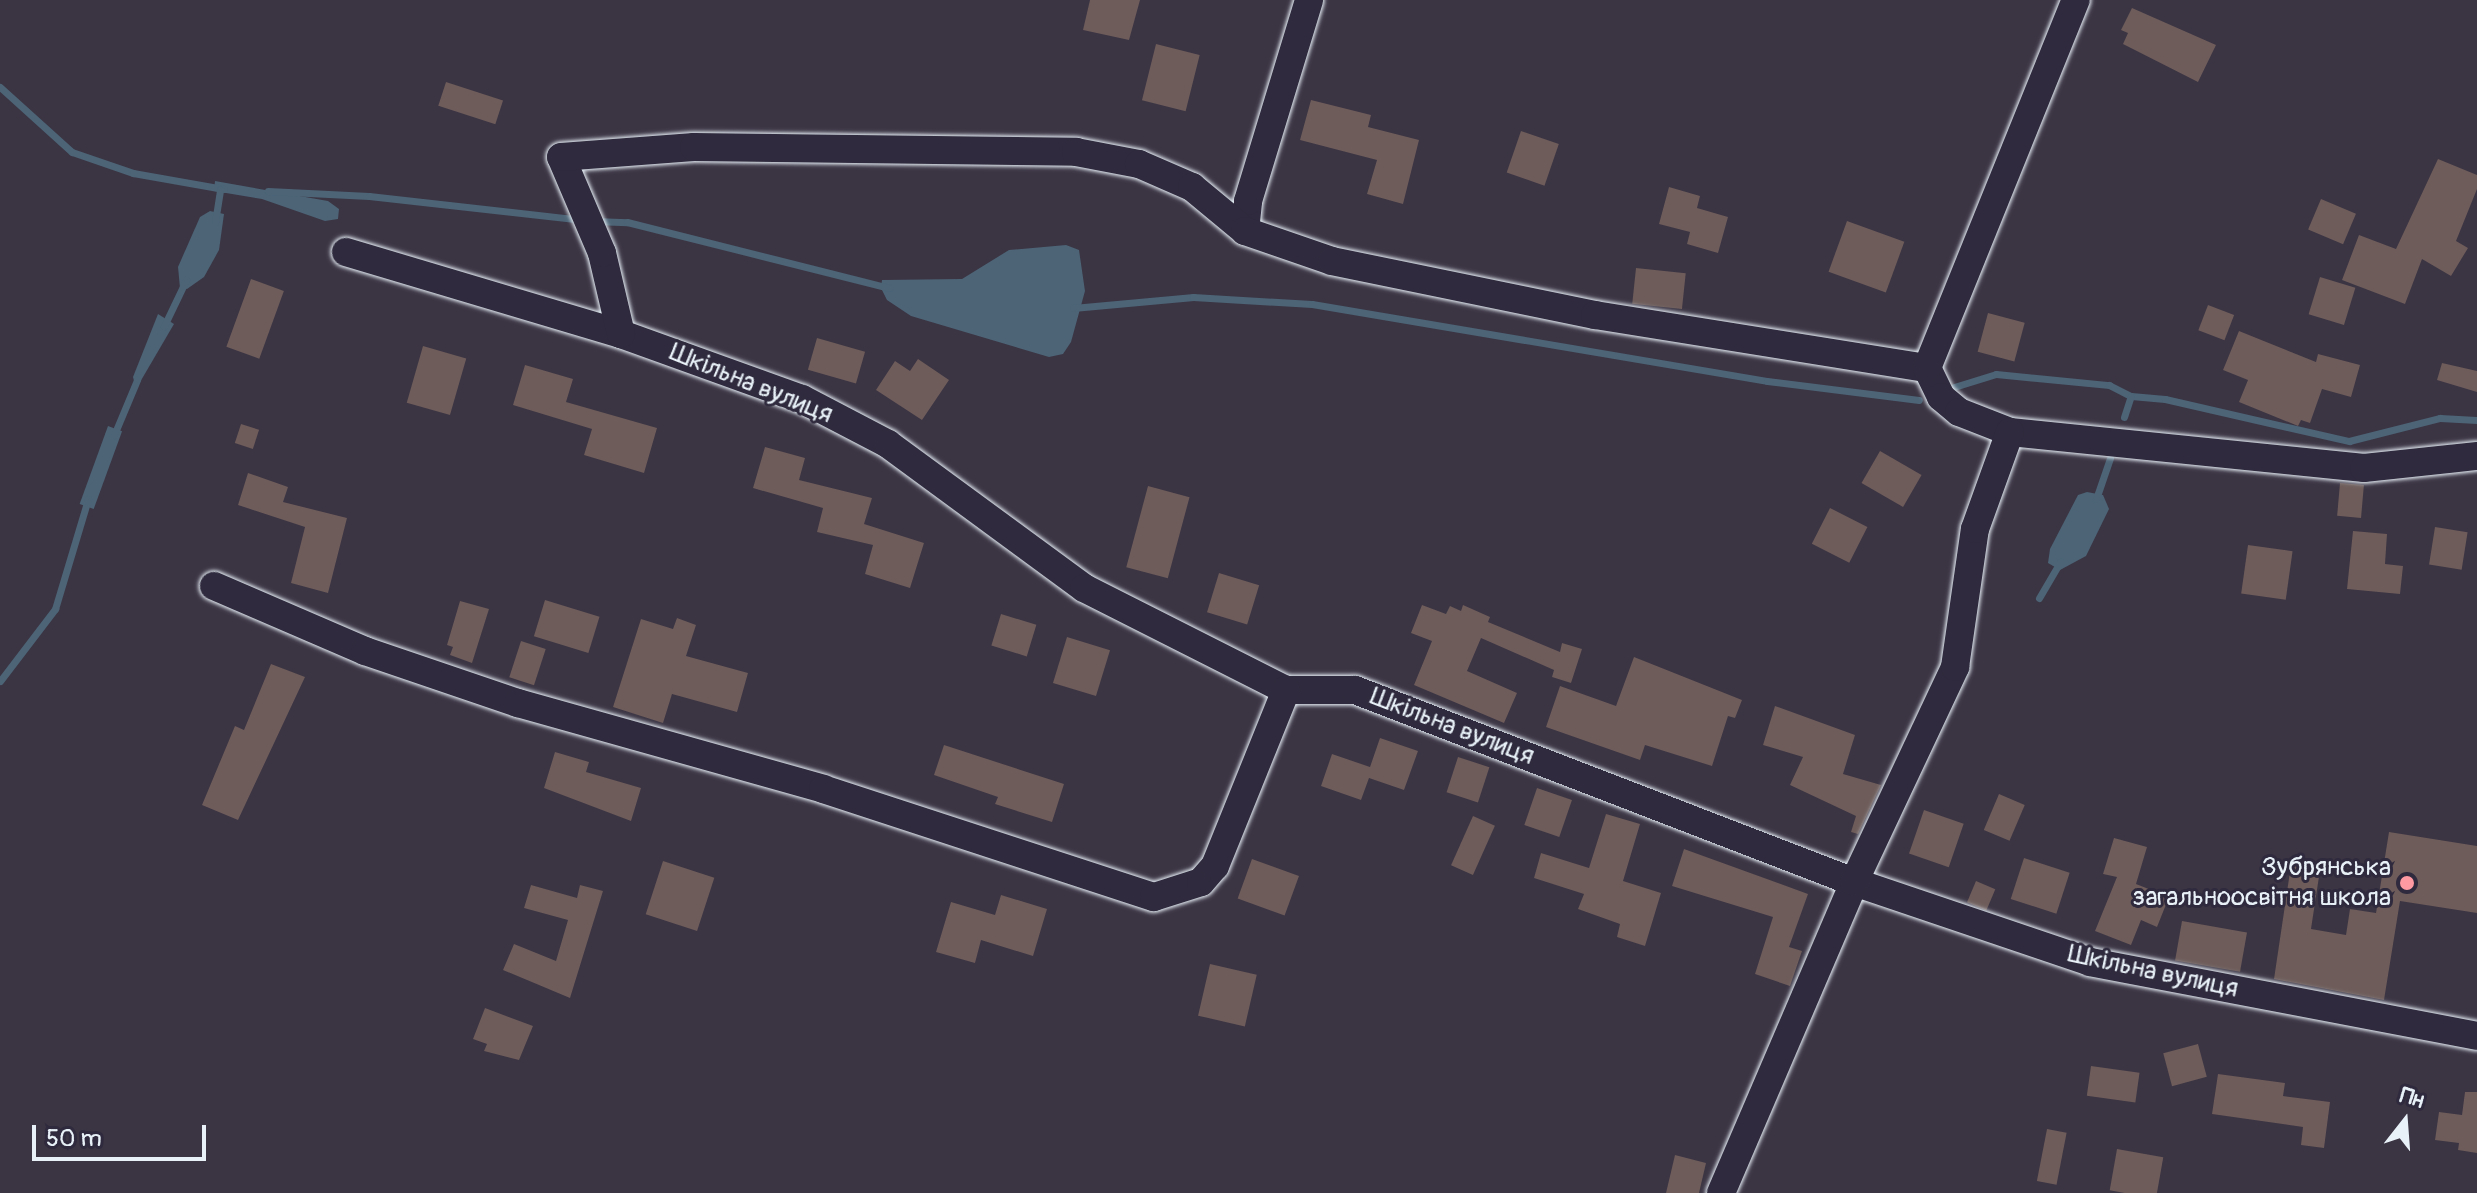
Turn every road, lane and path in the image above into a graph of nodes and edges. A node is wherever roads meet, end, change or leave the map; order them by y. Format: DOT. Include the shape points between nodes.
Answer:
graph roads {
  1 [pos="1309,0"];
  2 [pos="2076,0"];
  3 [pos="1245,231"];
  4 [pos="346,252"];
  5 [pos="621,334"];
  6 [pos="1927,368"];
  7 [pos="2010,432"];
  8 [pos="2477,456"];
  9 [pos="214,586"];
  10 [pos="1286,690"];
  11 [pos="1854,882"];
  12 [pos="2477,1036"];
  13 [pos="1721,1193"];
  1 -- 3 [label="street" via="1248,201"];
  2 -- 6 [label="street"];
  3 -- 5 [label="street" via="1192,187 1139,164 1076,152 694,147 561,157 602,253"];
  3 -- 6 [label="street" via="1332,261 1595,315"];
  4 -- 5 [label="street, Шкільна вулиця"];
  5 -- 10 [label="street, Шкільна вулиця" via="802,399 888,444 1084,588"];
  6 -- 7 [label="street" via="1941,397 1959,412"];
  7 -- 8 [label="street" via="2364,468"];
  7 -- 11 [label="street" via="1975,529 1955,667"];
  9 -- 10 [label="street" via="365,651 518,703 823,789 1154,897 1201,882 1215,866"];
  10 -- 11 [label="street, Шкільна вулиця" via="1355,690"];
  11 -- 12 [label="street, Шкільна вулиця" via="2090,962"];
  11 -- 13 [label="street"];
}
